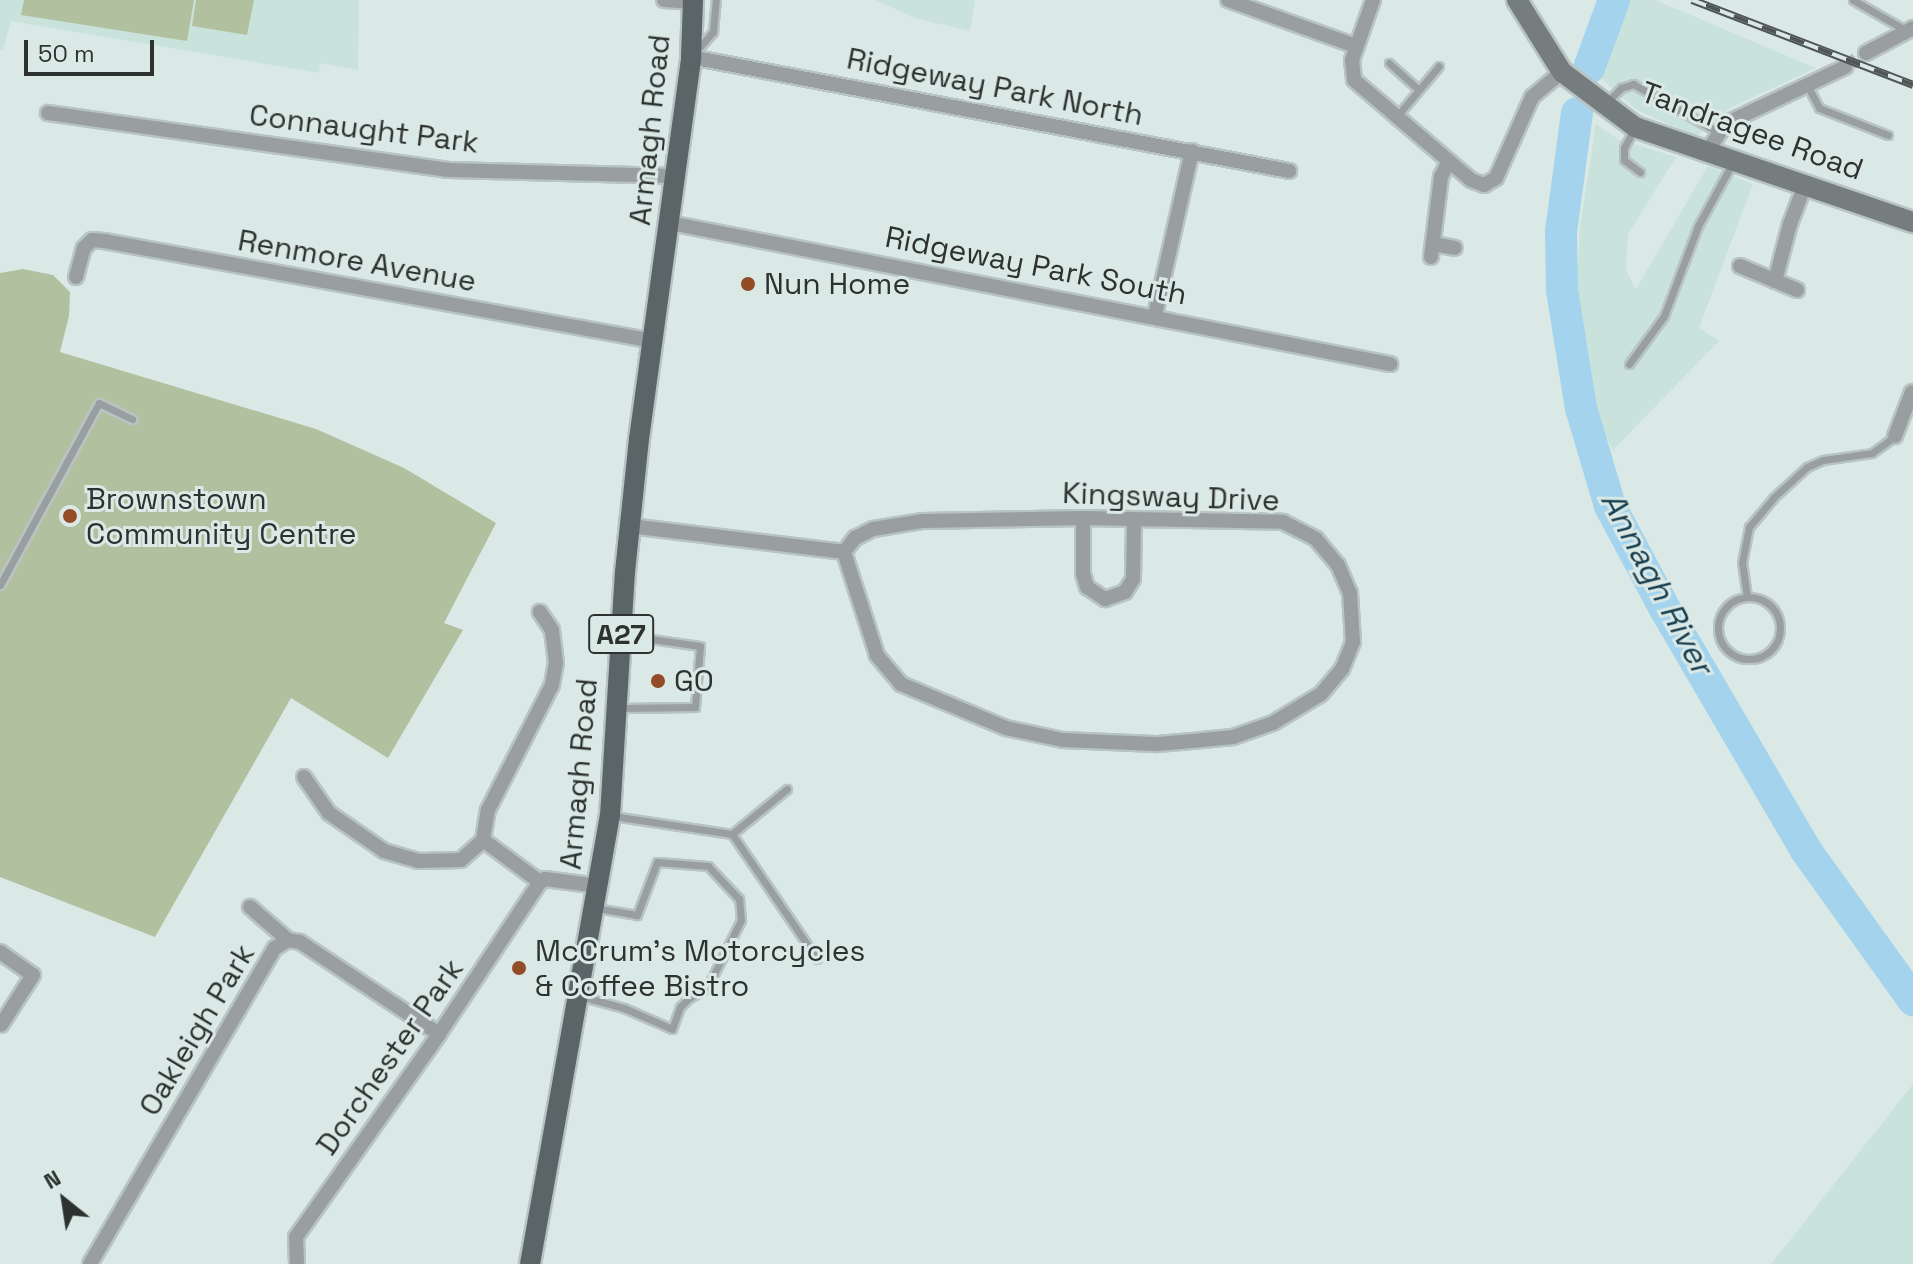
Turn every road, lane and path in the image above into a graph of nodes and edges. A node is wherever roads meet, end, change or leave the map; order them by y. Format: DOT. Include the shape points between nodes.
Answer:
graph roads {
  1 [pos="664,0"];
  2 [pos="716,0"];
  3 [pos="1228,0"];
  4 [pos="1373,0"];
  5 [pos="1517,0"];
  6 [pos="1853,0"];
  7 [pos="693,1"];
  8 [pos="1910,29"];
  9 [pos="1356,46"];
  10 [pos="1866,53"];
  11 [pos="691,57"];
  12 [pos="1389,63"];
  13 [pos="1439,66"];
  14 [pos="1845,67"];
  15 [pos="1569,78"];
  16 [pos="1807,85"];
  17 [pos="1418,89"];
  18 [pos="1604,106"];
  19 [pos="48,113"];
  20 [pos="1396,118"];
  21 [pos="1635,127"];
  22 [pos="1720,133"];
  23 [pos="1888,135"];
  24 [pos="1192,151"];
  25 [pos="1707,152"];
  26 [pos="1448,162"];
  27 [pos="1733,162"];
  28 [pos="1289,171"];
  29 [pos="1640,172"];
  30 [pos="675,176"];
  31 [pos="1805,185"];
  32 [pos="1913,222"];
  33 [pos="670,223"];
  34 [pos="1455,248"];
  35 [pos="1740,266"];
  36 [pos="76,277"];
  37 [pos="1775,281"];
  38 [pos="1797,290"];
  39 [pos="1155,315"];
  40 [pos="653,341"];
  41 [pos="1390,364"];
  42 [pos="1629,364"];
  43 [pos="1912,392"];
  44 [pos="1909,414"];
  45 [pos="132,419"];
  46 [pos="1895,436"];
  47 [pos="1083,518"];
  48 [pos="1134,520"];
  49 [pos="630,526"];
  50 [pos="844,552"];
  51 [pos="0,585"];
  52 [pos="1747,597"];
  53 [pos="540,612"];
  54 [pos="620,635"];
  55 [pos="617,708"];
  56 [pos="304,777"];
  57 [pos="787,789"];
  58 [pos="610,816"];
  59 [pos="732,834"];
  60 [pos="483,840"];
  61 [pos="540,882"];
  62 [pos="599,886"];
  63 [pos="250,907"];
  64 [pos="595,908"];
  65 [pos="288,940"];
  66 [pos="0,952"];
  67 [pos="817,959"];
  68 [pos="580,996"];
  69 [pos="1,1025"];
  70 [pos="439,1034"];
  71 [pos="90,1264"];
  72 [pos="297,1264"];
  73 [pos="530,1264"];
  1 -- 7 [label="street"];
  2 -- 11 [label="lane" via="713,32"];
  3 -- 9 [label="street"];
  4 -- 9 [label="street"];
  5 -- 15 [label="main road"];
  6 -- 8 [label="lane"];
  7 -- 11 [label="main road, Armagh Road / A27"];
  8 -- 10 [label="street"];
  9 -- 20 [label="street" via="1354,80"];
  11 -- 24 [label="street, Ridgeway Park North"];
  11 -- 30 [label="main road, Armagh Road / A27"];
  12 -- 17 [label="lane"];
  13 -- 17 [label="lane"];
  14 -- 16 [label="street"];
  15 -- 18 [label="main road, Tandragee Road"];
  15 -- 26 [label="street" via="1532,97 1496,178 1484,185"];
  16 -- 22 [label="street" via="1725,124"];
  16 -- 23 [label="lane" via="1819,108"];
  17 -- 20 [label="lane"];
  18 -- 21 [label="main road, Tandragee Road"];
  18 -- 22 [label="lane" via="1633,84"];
  19 -- 30 [label="street, Connaught Park" via="447,170"];
  20 -- 26 [label="street"];
  21 -- 25 [label="main road, Tandragee Road"];
  21 -- 29 [label="lane" via="1624,160"];
  22 -- 25 [label="street"];
  24 -- 28 [label="street, Ridgeway Park North"];
  24 -- 39 [label="street"];
  25 -- 27 [label="main road, Tandragee Road"];
  26 -- 34 [label="street" via="1441,177 1432,251"];
  27 -- 31 [label="main road, Tandragee Road"];
  27 -- 42 [label="lane" via="1698,226 1664,316"];
  30 -- 33 [label="main road, Armagh Road / A27"];
  31 -- 32 [label="main road, Tandragee Road"];
  31 -- 37 [label="street"];
  33 -- 39 [label="street, Ridgeway Park South"];
  33 -- 40 [label="main road, Armagh Road / A27"];
  35 -- 37 [label="street"];
  36 -- 40 [label="street, Renmore Avenue" via="84,248 92,240 104,241"];
  37 -- 38 [label="street"];
  39 -- 41 [label="street, Ridgeway Park South"];
  40 -- 49 [label="main road, Armagh Road / A27"];
  43 -- 44 [label="street"];
  44 -- 46 [label="street"];
  45 -- 51 [label="lane" via="99,403"];
  46 -- 52 [label="lane" via="1872,453 1807,467 1773,498 1749,527 1742,563"];
  47 -- 48 [label="street, Kingsway Drive"];
  47 -- 48 [label="street" via="1083,574 1087,587 1105,599 1125,592 1133,579"];
  47 -- 50 [label="street, Kingsway Drive" via="923,521 873,529 855,538"];
  48 -- 50 [label="street, Kingsway Drive" via="1283,522 1316,539 1338,565 1350,593 1353,642 1342,669 1321,694 1273,723 1233,737 1117,744 1006,728 901,684 877,655"];
  49 -- 50 [label="street"];
  49 -- 54 [label="main road, Armagh Road / A27"];
  52 -- 52 [label="lane" via="1767,603 1779,620 1777,641 1754,658 1734,655 1718,632 1728,605"];
  53 -- 60 [label="street" via="552,630 552,685 488,810"];
  54 -- 55 [label="main road, Armagh Road / A27"];
  54 -- 55 [label="lane" via="700,646 695,707"];
  55 -- 58 [label="main road, Armagh Road / A27"];
  56 -- 60 [label="street" via="329,813 384,851 418,861 461,860"];
  57 -- 59 [label="lane"];
  58 -- 59 [label="lane"];
  58 -- 62 [label="main road, Armagh Road / A27"];
  59 -- 67 [label="lane"];
  60 -- 61 [label="street"];
  61 -- 62 [label="street"];
  61 -- 70 [label="street, Dorchester Park"];
  62 -- 64 [label="main road, Armagh Road / A27"];
  63 -- 65 [label="street"];
  64 -- 68 [label="main road, Armagh Road / A27"];
  64 -- 68 [label="lane" via="637,915 657,862 708,866 739,899 741,920 707,988 680,1007 672,1029"];
  65 -- 70 [label="street, Oakleigh Park" via="300,942"];
  65 -- 71 [label="street, Oakleigh Park" via="275,948"];
  66 -- 69 [label="street" via="33,975"];
  68 -- 73 [label="main road, Armagh Road / A27"];
  70 -- 72 [label="street, Dorchester Park" via="296,1237"];
}
